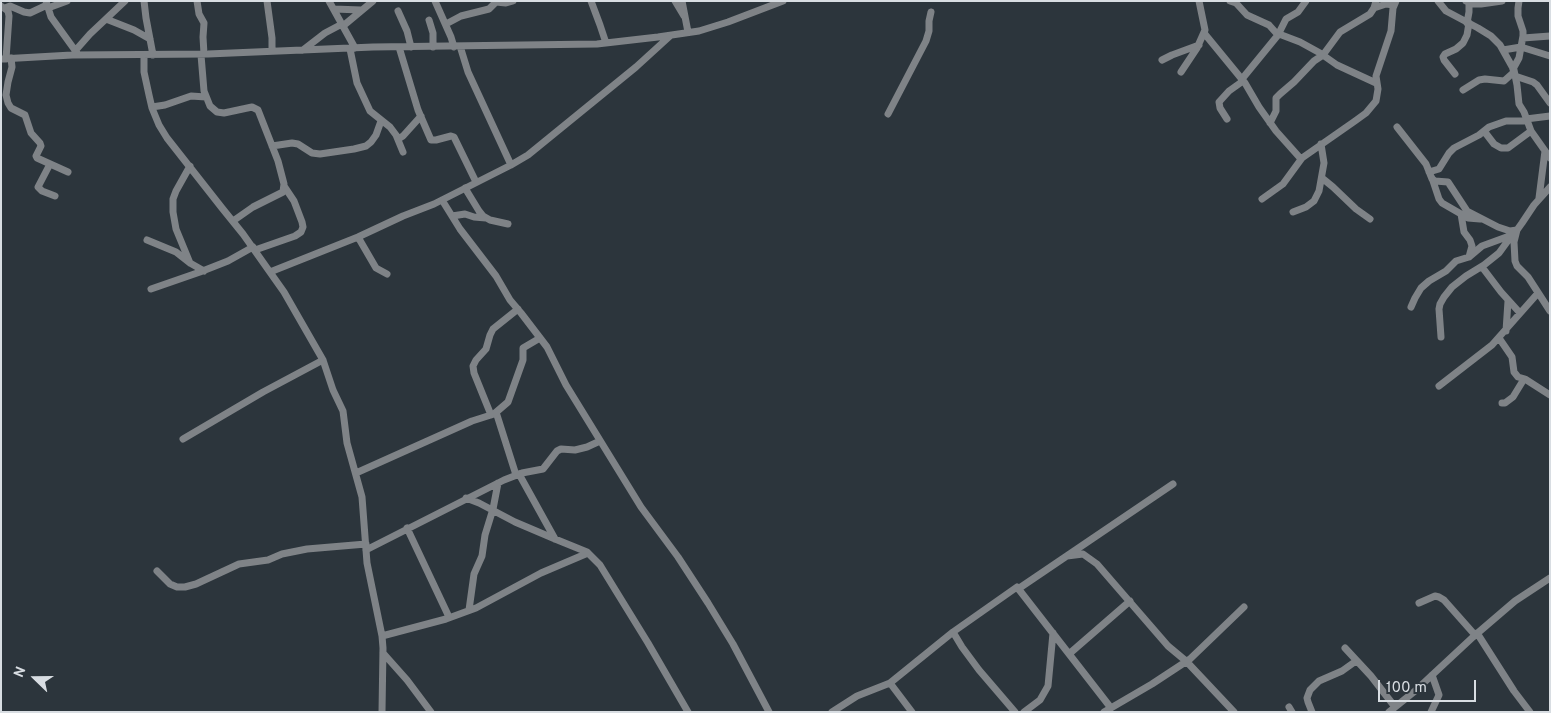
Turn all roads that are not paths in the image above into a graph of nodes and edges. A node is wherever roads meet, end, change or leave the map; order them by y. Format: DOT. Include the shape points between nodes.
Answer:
graph roads {
  1 [pos="67,1"];
  2 [pos="125,1"];
  3 [pos="144,1"];
  4 [pos="197,1"];
  5 [pos="266,1"];
  6 [pos="329,1"];
  7 [pos="374,1"];
  8 [pos="435,1"];
  9 [pos="513,1"];
  10 [pos="591,1"];
  11 [pos="675,1"];
  12 [pos="682,1"];
  13 [pos="783,1"];
  14 [pos="1198,1"];
  15 [pos="1230,1"];
  16 [pos="1306,1"];
  17 [pos="1438,1"];
  18 [pos="1502,1"];
  19 [pos="1520,1"];
  20 [pos="1468,2"];
  21 [pos="1395,3"];
  22 [pos="771,4"];
  23 [pos="47,5"];
  24 [pos="1375,5"];
  25 [pos="3,7"];
  26 [pos="334,9"];
  27 [pos="362,10"];
  28 [pos="398,11"];
  29 [pos="932,12"];
  30 [pos="686,18"];
  31 [pos="106,19"];
  32 [pos="429,20"];
  33 [pos="1468,23"];
  34 [pos="446,24"];
  35 [pos="343,25"];
  36 [pos="688,32"];
  37 [pos="1204,32"];
  38 [pos="1278,34"];
  39 [pos="670,36"];
  40 [pos="1550,36"];
  41 [pos="1523,38"];
  42 [pos="150,39"];
  43 [pos="606,43"];
  44 [pos="1199,45"];
  45 [pos="457,46"];
  46 [pos="399,47"];
  47 [pos="411,47"];
  48 [pos="433,47"];
  49 [pos="1521,47"];
  50 [pos="352,48"];
  51 [pos="303,50"];
  52 [pos="1503,50"];
  53 [pos="272,51"];
  54 [pos="77,53"];
  55 [pos="203,54"];
  56 [pos="144,55"];
  57 [pos="153,55"];
  58 [pos="1323,55"];
  59 [pos="1550,56"];
  60 [pos="6,59"];
  61 [pos="1162,60"];
  62 [pos="1181,72"];
  63 [pos="1514,72"];
  64 [pos="1455,74"];
  65 [pos="1242,80"];
  66 [pos="1376,84"];
  67 [pos="1464,90"];
  68 [pos="206,97"];
  69 [pos="1550,103"];
  70 [pos="152,107"];
  71 [pos="888,114"];
  72 [pos="420,116"];
  73 [pos="1550,116"];
  74 [pos="1541,117"];
  75 [pos="1227,119"];
  76 [pos="1527,120"];
  77 [pos="381,121"];
  78 [pos="1270,123"];
  79 [pos="1397,127"];
  80 [pos="1484,130"];
  81 [pos="1531,130"];
  82 [pos="398,139"];
  83 [pos="1321,144"];
  84 [pos="272,146"];
  85 [pos="1545,151"];
  86 [pos="403,152"];
  87 [pos="1550,158"];
  88 [pos="1301,159"];
  89 [pos="50,164"];
  90 [pos="511,165"];
  91 [pos="190,166"];
  92 [pos="68,172"];
  93 [pos="1430,175"];
  94 [pos="1322,178"];
  95 [pos="476,182"];
  96 [pos="284,186"];
  97 [pos="1550,187"];
  98 [pos="465,188"];
  99 [pos="55,196"];
  100 [pos="1262,199"];
  101 [pos="1539,199"];
  102 [pos="442,200"];
  103 [pos="1293,212"];
  104 [pos="1461,214"];
  105 [pos="452,216"];
  106 [pos="487,218"];
  107 [pos="1480,218"];
  108 [pos="1370,219"];
  109 [pos="232,221"];
  110 [pos="508,224"];
  111 [pos="1515,232"];
  112 [pos="358,237"];
  113 [pos="147,240"];
  114 [pos="254,249"];
  115 [pos="1469,257"];
  116 [pos="190,263"];
  117 [pos="1482,267"];
  118 [pos="204,271"];
  119 [pos="270,272"];
  120 [pos="387,274"];
  121 [pos="151,289"];
  122 [pos="1538,294"];
  123 [pos="1508,301"];
  124 [pos="1411,307"];
  125 [pos="518,309"];
  126 [pos="1550,311"];
  127 [pos="1520,313"];
  128 [pos="1506,331"];
  129 [pos="1442,337"];
  130 [pos="540,338"];
  131 [pos="1499,338"];
  132 [pos="323,360"];
  133 [pos="1524,379"];
  134 [pos="1439,386"];
  135 [pos="1550,395"];
  136 [pos="1502,403"];
  137 [pos="494,414"];
  138 [pos="183,439"];
  139 [pos="600,441"];
  140 [pos="356,472"];
  141 [pos="518,475"];
  142 [pos="498,483"];
  143 [pos="1173,484"];
  144 [pos="466,498"];
  145 [pos="493,510"];
  146 [pos="407,528"];
  147 [pos="555,539"];
  148 [pos="366,547"];
  149 [pos="588,553"];
  150 [pos="1067,556"];
  151 [pos="158,571"];
  152 [pos="1550,578"];
  153 [pos="1018,589"];
  154 [pos="1130,601"];
  155 [pos="1419,604"];
  156 [pos="1244,607"];
  157 [pos="469,610"];
  158 [pos="449,617"];
  159 [pos="953,632"];
  160 [pos="1053,633"];
  161 [pos="1476,634"];
  162 [pos="382,636"];
  163 [pos="1346,648"];
  164 [pos="383,653"];
  165 [pos="1069,654"];
  166 [pos="1356,660"];
  167 [pos="1186,661"];
  168 [pos="1432,674"];
  169 [pos="890,683"];
  170 [pos="1392,709"];
  171 [pos="1108,710"];
  172 [pos="382,712"];
  173 [pos="431,712"];
  174 [pos="688,712"];
  175 [pos="769,712"];
  176 [pos="832,712"];
  177 [pos="912,712"];
  178 [pos="1015,712"];
  179 [pos="1024,712"];
  180 [pos="1234,712"];
  181 [pos="1312,712"];
  182 [pos="1431,712"];
  183 [pos="1530,712"];
  1 -- 23 [label="street"];
  2 -- 31 [label="street"];
  3 -- 42 [label="street"];
  4 -- 55 [label="street" via="204,23"];
  5 -- 53 [label="street"];
  6 -- 26 [label="street"];
  7 -- 27 [label="street"];
  8 -- 34 [label="street"];
  9 -- 34 [label="street" via="496,2 489,9 461,16"];
  10 -- 43 [label="street"];
  11 -- 30 [label="street"];
  12 -- 30 [label="street"];
  13 -- 22 [label="street"];
  14 -- 37 [label="street"];
  15 -- 38 [label="street"];
  16 -- 38 [label="street" via="1298,12 1286,19"];
  17 -- 33 [label="street" via="1446,11"];
  18 -- 20 [label="street" via="1492,4"];
  19 -- 41 [label="street" via="1518,16"];
  20 -- 33 [label="street"];
  21 -- 24 [label="street"];
  21 -- 66 [label="street" via="1392,31 1379,65"];
  22 -- 36 [label="street" via="728,22"];
  23 -- 25 [label="street" via="30,13"];
  23 -- 54 [label="street" via="51,17"];
  24 -- 58 [label="street" via="1363,18 1340,32"];
  25 -- 60 [label="street" via="8,11 9,27"];
  26 -- 27 [label="street"];
  26 -- 35 [label="street"];
  27 -- 35 [label="street"];
  28 -- 47 [label="street"];
  29 -- 71 [label="street" via="926,41"];
  30 -- 36 [label="street"];
  31 -- 42 [label="street"];
  31 -- 54 [label="street" via="84,40"];
  32 -- 48 [label="street"];
  33 -- 52 [label="street" via="1491,36"];
  33 -- 64 [label="street" via="1464,44 1443,57"];
  34 -- 45 [label="street"];
  35 -- 50 [label="street"];
  35 -- 51 [label="street" via="325,33"];
  36 -- 39 [label="street"];
  37 -- 44 [label="street"];
  37 -- 65 [label="street"];
  38 -- 58 [label="street"];
  38 -- 65 [label="street"];
  39 -- 43 [label="street"];
  39 -- 90 [label="street" via="535,149"];
  40 -- 41 [label="street"];
  41 -- 49 [label="street"];
  42 -- 57 [label="street"];
  43 -- 45 [label="street"];
  44 -- 61 [label="street"];
  44 -- 62 [label="street"];
  45 -- 48 [label="street"];
  45 -- 90 [label="street"];
  46 -- 47 [label="street"];
  46 -- 50 [label="street"];
  46 -- 72 [label="street"];
  47 -- 48 [label="street"];
  49 -- 52 [label="street"];
  49 -- 59 [label="street"];
  49 -- 63 [label="street"];
  50 -- 51 [label="street"];
  50 -- 77 [label="street" via="357,83 370,111"];
  51 -- 53 [label="street"];
  52 -- 63 [label="street"];
  53 -- 55 [label="street"];
  54 -- 56 [label="street"];
  54 -- 60 [label="street"];
  55 -- 57 [label="street"];
  55 -- 68 [label="street"];
  56 -- 57 [label="street"];
  56 -- 70 [label="street" via="144,72"];
  58 -- 66 [label="street"];
  58 -- 78 [label="street" via="1276,98 1276,111"];
  60 -- 89 [label="street" via="12,67 6,95 8,103 25,116 31,133 41,144 37,158"];
  63 -- 67 [label="street" via="1504,81 1485,79"];
  63 -- 69 [label="street" via="1537,85"];
  63 -- 76 [label="street" via="1519,104"];
  65 -- 75 [label="street" via="1219,102"];
  65 -- 78 [label="street"];
  66 -- 83 [label="street" via="1376,100 1366,113"];
  68 -- 70 [label="street" via="191,96"];
  68 -- 84 [label="street" via="217,112 252,107 258,110"];
  70 -- 91 [label="street" via="167,138"];
  72 -- 82 [label="street"];
  72 -- 95 [label="street" via="432,140 454,137"];
  73 -- 74 [label="street"];
  74 -- 76 [label="street"];
  74 -- 81 [label="street"];
  76 -- 80 [label="street" via="1506,121"];
  76 -- 81 [label="street"];
  77 -- 82 [label="street"];
  77 -- 84 [label="street" via="371,142 354,149 320,154 298,144"];
  78 -- 88 [label="street"];
  79 -- 93 [label="street" via="1415,148"];
  80 -- 81 [label="street" via="1494,144 1502,148 1508,148"];
  80 -- 93 [label="street" via="1454,148 1439,169"];
  81 -- 85 [label="street"];
  82 -- 86 [label="street"];
  83 -- 88 [label="street"];
  83 -- 94 [label="street"];
  84 -- 96 [label="street"];
  85 -- 87 [label="street"];
  85 -- 101 [label="street"];
  88 -- 100 [label="street" via="1283,184"];
  89 -- 92 [label="street"];
  89 -- 99 [label="street" via="38,187 42,192"];
  90 -- 95 [label="street"];
  91 -- 109 [label="street"];
  91 -- 116 [label="street" via="173,199 176,229"];
  93 -- 104 [label="street" via="1442,203"];
  93 -- 107 [label="street" via="1435,181 1448,182 1468,211"];
  94 -- 103 [label="street" via="1314,201"];
  94 -- 108 [label="street"];
  95 -- 98 [label="street"];
  96 -- 109 [label="street" via="283,192"];
  96 -- 114 [label="street" via="294,201 302,232"];
  97 -- 101 [label="street"];
  98 -- 102 [label="street"];
  98 -- 106 [label="street"];
  101 -- 111 [label="street"];
  102 -- 105 [label="street"];
  102 -- 112 [label="street"];
  104 -- 107 [label="street"];
  104 -- 115 [label="street" via="1464,232 1471,243"];
  105 -- 106 [label="street" via="465,214"];
  105 -- 125 [label="street"];
  106 -- 110 [label="street"];
  107 -- 111 [label="street"];
  109 -- 114 [label="street"];
  111 -- 115 [label="street" via="1482,246"];
  111 -- 117 [label="street" via="1499,253"];
  111 -- 122 [label="street" via="1515,261"];
  112 -- 119 [label="street"];
  112 -- 120 [label="street" via="376,268"];
  113 -- 116 [label="street" via="176,252"];
  114 -- 118 [label="street"];
  114 -- 119 [label="street"];
  115 -- 124 [label="street" via="1456,261 1446,272 1429,281 1414,298"];
  116 -- 118 [label="street"];
  117 -- 123 [label="street"];
  117 -- 129 [label="street" via="1452,288 1440,304"];
  118 -- 121 [label="street"];
  119 -- 132 [label="street"];
  122 -- 126 [label="street"];
  122 -- 127 [label="street"];
  123 -- 127 [label="street"];
  123 -- 128 [label="street"];
  125 -- 130 [label="street"];
  125 -- 137 [label="street" via="493,329 486,349 473,366"];
  127 -- 128 [label="street"];
  128 -- 131 [label="street"];
  130 -- 137 [label="street" via="523,348 523,360 514,389 508,402"];
  130 -- 139 [label="street"];
  131 -- 133 [label="street" via="1512,357 1514,372"];
  131 -- 134 [label="street"];
  132 -- 138 [label="street"];
  132 -- 140 [label="street" via="343,411 347,443"];
  133 -- 135 [label="street"];
  133 -- 136 [label="street" via="1513,397"];
  137 -- 140 [label="street"];
  137 -- 141 [label="street"];
  139 -- 141 [label="street" via="575,450 557,450 542,469"];
  139 -- 175 [label="street" via="641,508 708,603"];
  140 -- 148 [label="street" via="362,497"];
  141 -- 142 [label="street"];
  141 -- 147 [label="street"];
  142 -- 144 [label="street"];
  142 -- 145 [label="street"];
  143 -- 150 [label="street"];
  144 -- 145 [label="street"];
  144 -- 146 [label="street"];
  145 -- 147 [label="street"];
  145 -- 157 [label="street" via="482,556 474,574"];
  146 -- 148 [label="street"];
  146 -- 158 [label="street"];
  147 -- 149 [label="street"];
  148 -- 151 [label="street" via="306,549 282,554 268,560 239,564 185,587 170,584"];
  148 -- 162 [label="street" via="366,563"];
  149 -- 157 [label="street"];
  149 -- 174 [label="street" via="600,565"];
  150 -- 153 [label="street"];
  150 -- 154 [label="street" via="1083,554 1090,557"];
  152 -- 161 [label="street" via="1515,601"];
  153 -- 159 [label="street"];
  153 -- 160 [label="street"];
  154 -- 165 [label="street"];
  154 -- 167 [label="street" via="1168,646"];
  155 -- 161 [label="street" via="1439,596"];
  156 -- 167 [label="street"];
  157 -- 158 [label="street"];
  158 -- 162 [label="street"];
  159 -- 169 [label="street"];
  159 -- 178 [label="street" via="979,670"];
  160 -- 165 [label="street"];
  160 -- 179 [label="street" via="1048,686 1040,700"];
  161 -- 168 [label="street"];
  161 -- 183 [label="street"];
  162 -- 164 [label="street"];
  163 -- 166 [label="street"];
  164 -- 172 [label="street"];
  164 -- 173 [label="street"];
  165 -- 171 [label="street"];
  166 -- 170 [label="street" via="1371,676"];
  166 -- 181 [label="street" via="1342,671 1319,681 1310,690 1307,698"];
  167 -- 171 [label="street"];
  167 -- 180 [label="street"];
  168 -- 170 [label="street"];
  168 -- 182 [label="street" via="1438,695"];
  169 -- 176 [label="street" via="857,696"];
  169 -- 177 [label="street"];
}
